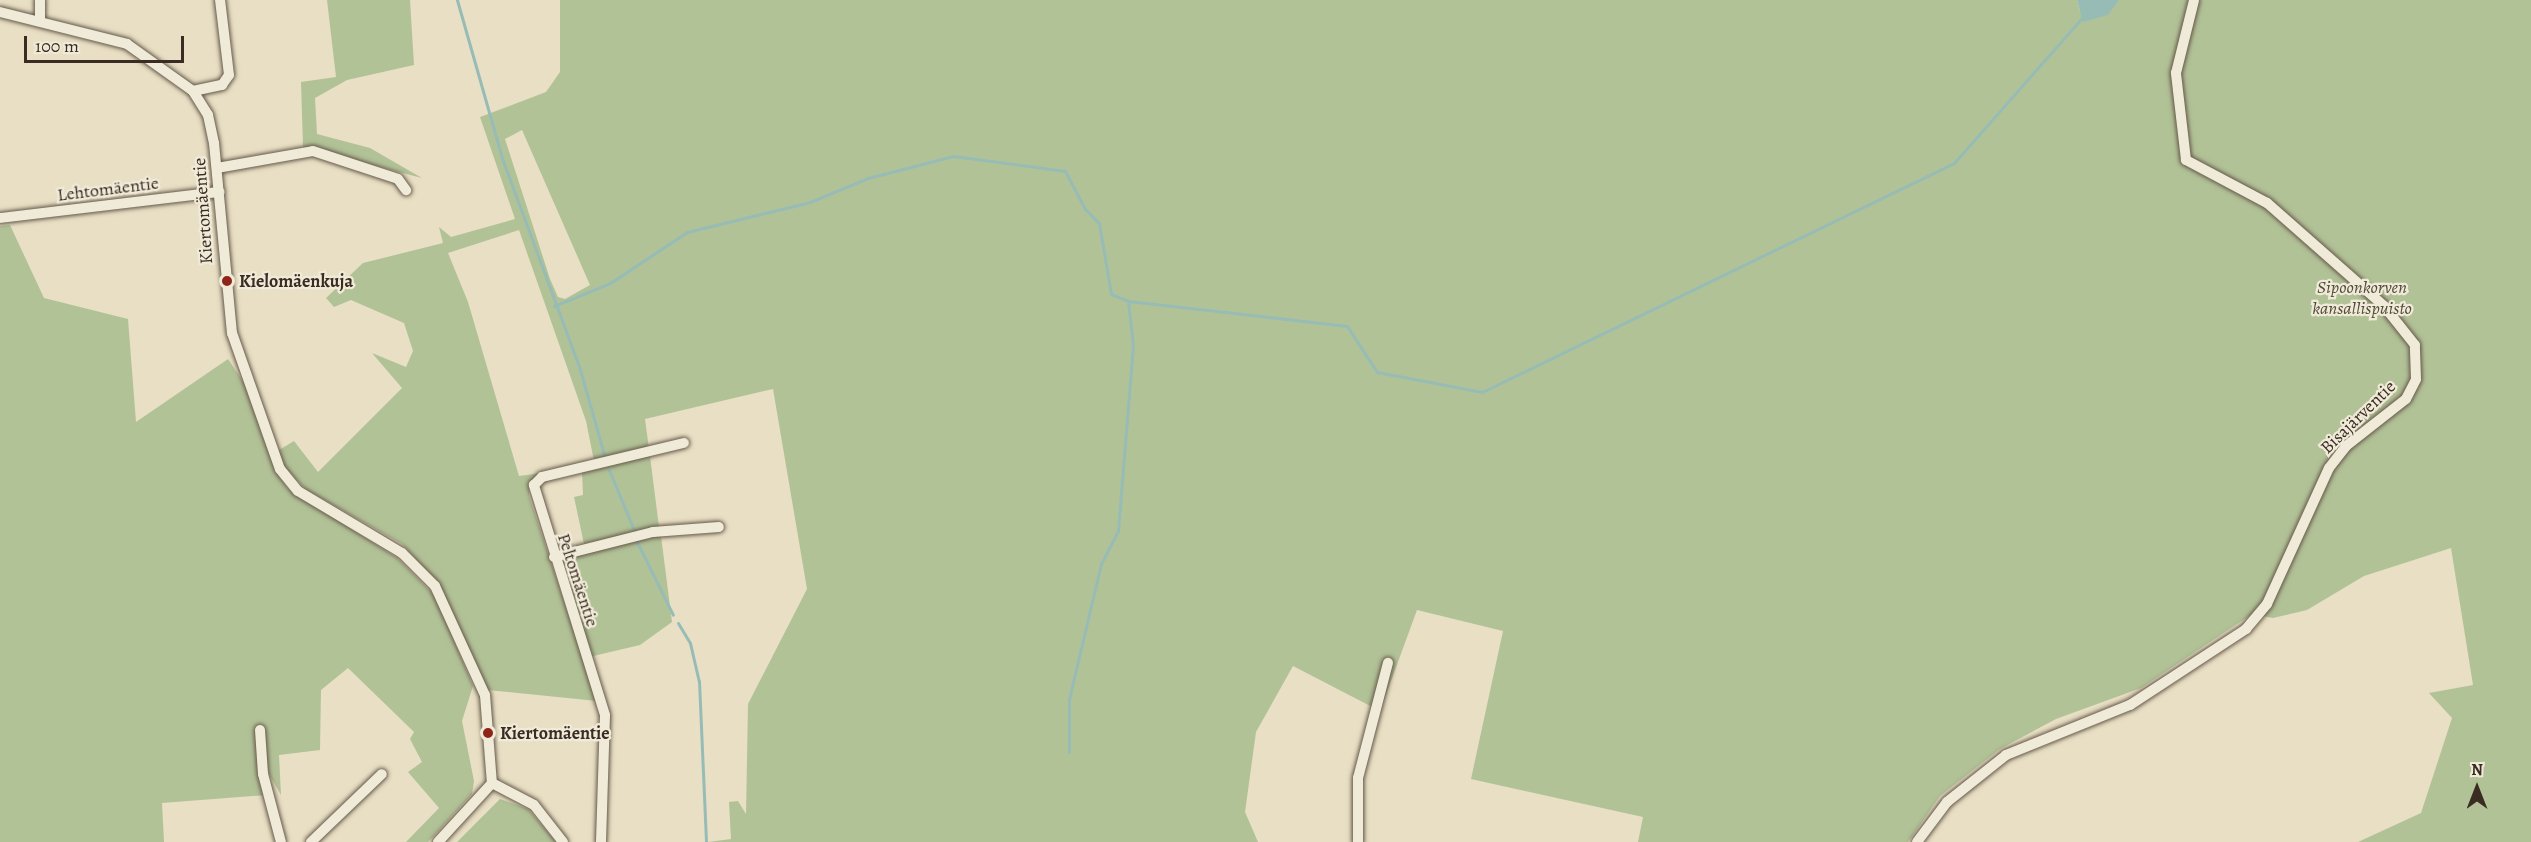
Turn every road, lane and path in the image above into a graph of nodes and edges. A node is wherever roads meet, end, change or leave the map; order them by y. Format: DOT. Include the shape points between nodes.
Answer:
graph roads {
  1 [pos="39,0"];
  2 [pos="220,0"];
  3 [pos="2194,0"];
  4 [pos="0,12"];
  5 [pos="40,21"];
  6 [pos="193,91"];
  7 [pos="217,168"];
  8 [pos="406,190"];
  9 [pos="219,192"];
  10 [pos="0,218"];
  11 [pos="684,442"];
  12 [pos="719,527"];
  13 [pos="554,557"];
  14 [pos="1388,663"];
  15 [pos="260,730"];
  16 [pos="382,774"];
  17 [pos="492,783"];
  18 [pos="281,842"];
  19 [pos="311,842"];
  20 [pos="438,842"];
  21 [pos="564,842"];
  22 [pos="601,842"];
  23 [pos="1358,842"];
  24 [pos="1917,842"];
  1 -- 5 [label="street"];
  2 -- 6 [label="street" via="229,75 222,85"];
  3 -- 24 [label="street, Bisajärventie" via="2176,73 2186,160 2267,203 2393,314 2415,345 2416,380 2406,399 2346,447 2329,468 2267,603 2246,629 2160,689 2006,755 1947,802"];
  4 -- 5 [label="street, Kiertomäentie"];
  5 -- 6 [label="street, Kiertomäentie" via="127,44"];
  6 -- 7 [label="street, Kiertomäentie" via="211,124"];
  7 -- 8 [label="street" via="313,151 398,179"];
  7 -- 9 [label="street, Kiertomäentie"];
  9 -- 10 [label="street, Lehtomäentie"];
  9 -- 17 [label="street, Kiertomäentie" via="232,333 280,470 298,491 402,553 435,586 484,695"];
  11 -- 13 [label="street, Peltomäentie" via="542,477 533,495"];
  12 -- 13 [label="street" via="653,532"];
  13 -- 22 [label="street, Peltomäentie" via="605,715"];
  14 -- 23 [label="street" via="1358,778"];
  15 -- 18 [label="street" via="263,774"];
  16 -- 19 [label="street"];
  17 -- 20 [label="street"];
  17 -- 21 [label="street" via="534,806"];
}
